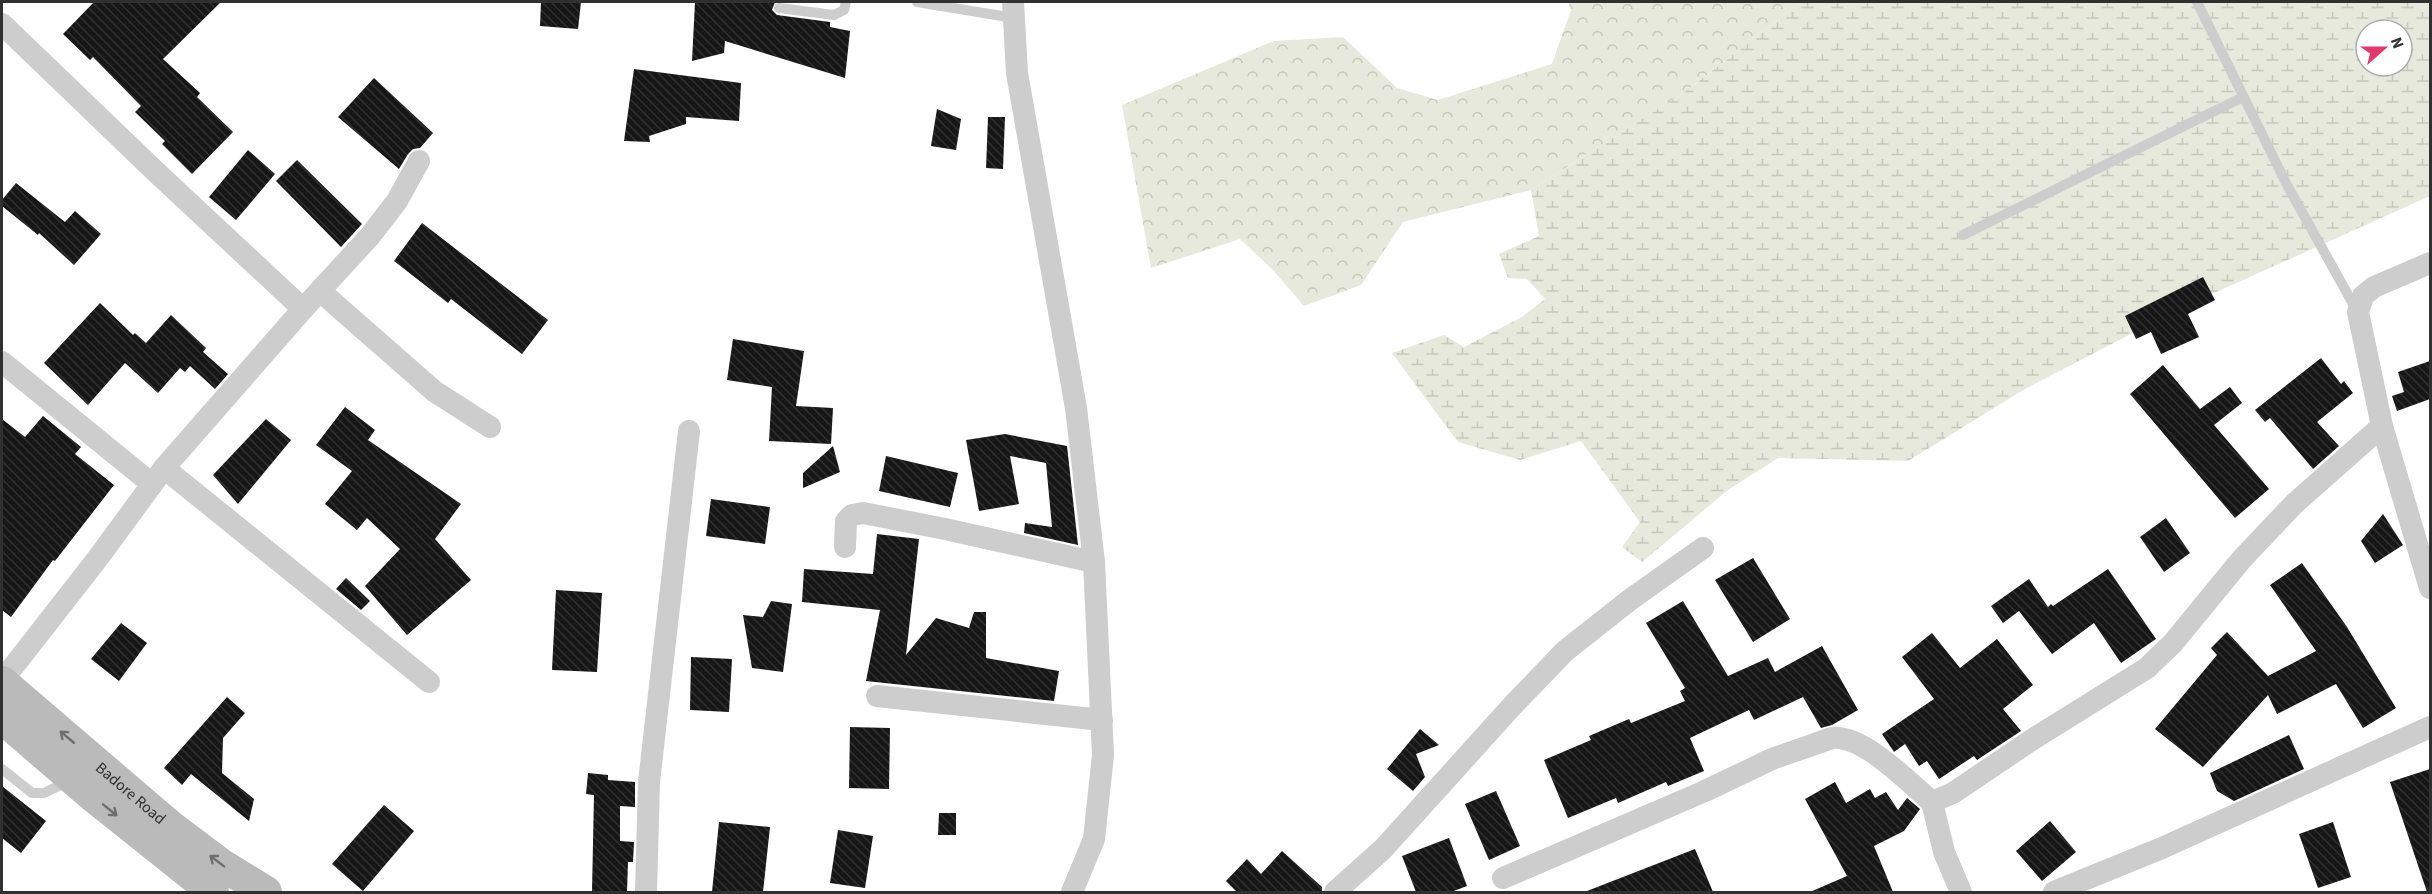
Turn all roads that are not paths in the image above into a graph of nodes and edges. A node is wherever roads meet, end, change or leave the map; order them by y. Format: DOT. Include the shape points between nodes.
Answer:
graph roads {
  1 [pos="846,2"];
  2 [pos="917,2"];
  3 [pos="2197,2"];
  4 [pos="779,8"];
  5 [pos="1014,10"];
  6 [pos="2,24"];
  7 [pos="2243,97"];
  8 [pos="420,161"];
  9 [pos="1963,235"];
  10 [pos="2430,263"];
  11 [pos="320,291"];
  12 [pos="303,309"];
  13 [pos="2358,312"];
  14 [pos="2,362"];
  15 [pos="2382,426"];
  16 [pos="490,427"];
  17 [pos="690,431"];
  18 [pos="158,476"];
  19 [pos="2422,531"];
  20 [pos="844,547"];
  21 [pos="1703,548"];
  22 [pos="1094,562"];
  23 [pos="2430,588"];
  24 [pos="2,681"];
  25 [pos="429,682"];
  26 [pos="877,696"];
  27 [pos="2,718"];
  28 [pos="1102,720"];
  29 [pos="2430,727"];
  30 [pos="2,769"];
  31 [pos="73,779"];
  32 [pos="1932,802"];
  33 [pos="1503,878"];
  34 [pos="213,892"];
  35 [pos="266,892"];
  36 [pos="646,892"];
  37 [pos="1072,892"];
  38 [pos="1335,892"];
  39 [pos="1961,892"];
  40 [pos="2054,892"];
  1 -- 4 [label="lane" via="844,10 834,15"];
  2 -- 5 [label="lane"];
  3 -- 7 [label="lane"];
  5 -- 22 [label="street" via="1017,73 1076,408"];
  6 -- 12 [label="street"];
  7 -- 9 [label="lane"];
  7 -- 13 [label="lane"];
  8 -- 11 [label="street" via="370,237"];
  10 -- 13 [label="street" via="2374,288 2363,296"];
  11 -- 12 [label="street"];
  11 -- 16 [label="street" via="434,391"];
  12 -- 18 [label="street"];
  13 -- 15 [label="street"];
  14 -- 18 [label="street"];
  15 -- 19 [label="street"];
  15 -- 32 [label="street" via="2287,510 2147,668 1953,793"];
  17 -- 36 [label="street" via="649,782"];
  18 -- 24 [label="street"];
  18 -- 25 [label="street"];
  19 -- 23 [label="street"];
  20 -- 22 [label="street" via="846,521 863,513"];
  21 -- 38 [label="street" via="1565,651 1383,849"];
  22 -- 28 [label="street"];
  35 -- 24 [label="main road, Badore Road, one-way" via="169,825"];
  26 -- 28 [label="street"];
  27 -- 31 [label="main road, Badore Road"];
  28 -- 37 [label="street" via="1103,755 1094,839"];
  29 -- 40 [label="street" via="2162,848"];
  30 -- 31 [label="lane" via="32,794 44,793"];
  31 -- 34 [label="main road, Badore Road, one-way"];
  32 -- 33 [label="street" via="1859,744 1832,738 1772,759"];
  32 -- 39 [label="street" via="1944,852"];
}
